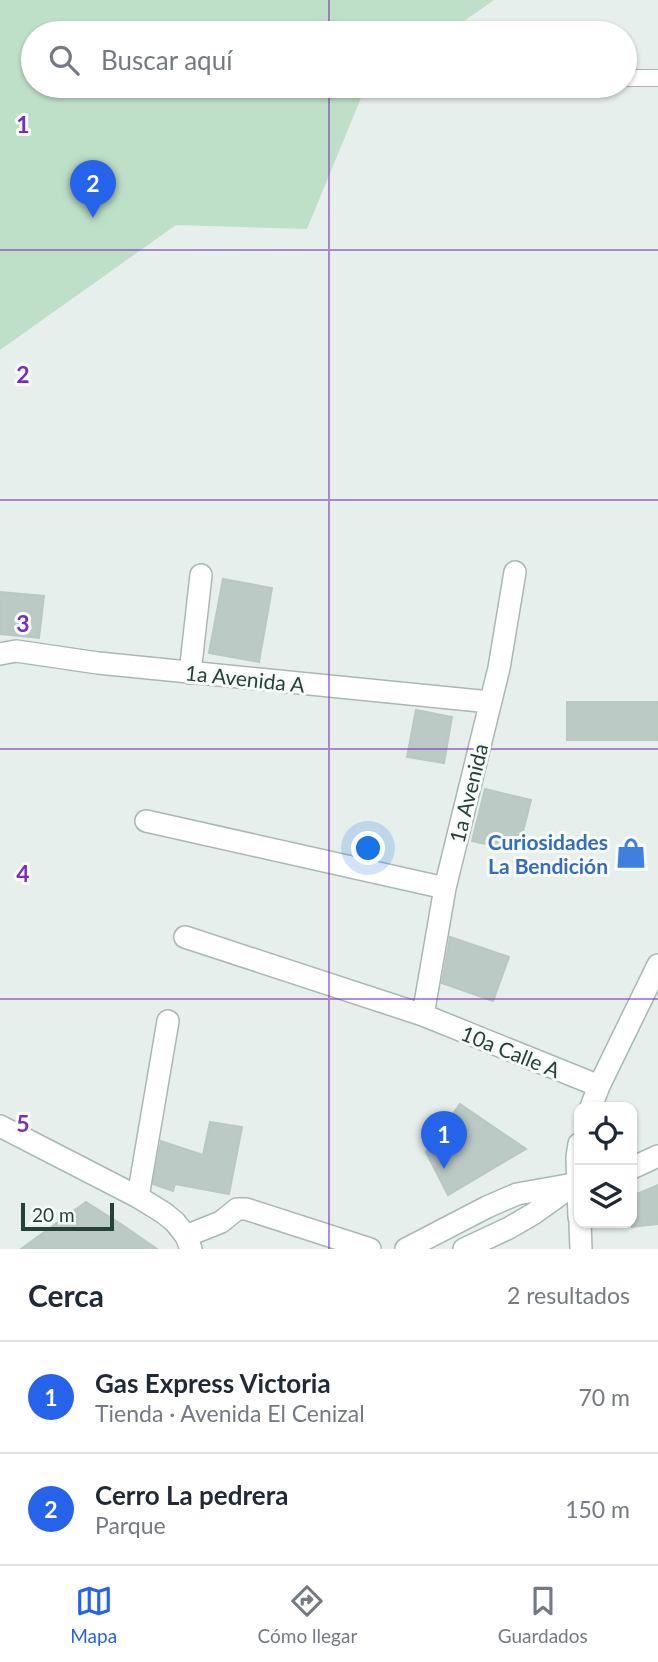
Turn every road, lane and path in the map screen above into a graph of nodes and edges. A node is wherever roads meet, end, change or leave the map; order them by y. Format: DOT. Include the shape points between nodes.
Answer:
graph roads {
  1 [pos="637,78"];
  2 [pos="658,78"];
  3 [pos="515,572"];
  4 [pos="201,575"];
  5 [pos="0,654"];
  6 [pos="190,673"];
  7 [pos="490,702"];
  8 [pos="146,821"];
  9 [pos="445,888"];
  10 [pos="185,937"];
  11 [pos="658,965"];
  12 [pos="424,1015"];
  13 [pos="168,1021"];
  14 [pos="599,1086"];
  15 [pos="593,1102"];
  16 [pos="0,1126"];
  17 [pos="658,1156"];
  18 [pos="637,1166"];
  19 [pos="574,1184"];
  20 [pos="574,1186"];
  21 [pos="138,1197"];
  22 [pos="580,1228"];
  23 [pos="188,1242"];
  24 [pos="370,1249"];
  25 [pos="406,1249"];
  26 [pos="464,1249"];
  27 [pos="581,1249"];
  1 -- 2 [label="lane"];
  3 -- 7 [label="street, 1a Avenida"];
  4 -- 6 [label="street"];
  5 -- 6 [label="street, 1a Avenida A" via="16,651"];
  6 -- 7 [label="street, 1a Avenida A"];
  7 -- 9 [label="street, 1a Avenida"];
  8 -- 9 [label="street"];
  9 -- 12 [label="street, 1a Avenida"];
  10 -- 12 [label="street, 10a Calle A"];
  11 -- 14 [label="street"];
  12 -- 14 [label="street, 10a Calle A"];
  13 -- 21 [label="street"];
  14 -- 15 [label="street"];
  16 -- 21 [label="street"];
  17 -- 18 [label="street"];
  19 -- 25 [label="street" via="517,1194"];
  20 -- 26 [label="street" via="533,1214"];
  21 -- 23 [label="street" via="175,1222"];
  22 -- 27 [label="street"];
  23 -- 24 [label="street" via="237,1209 246,1209"];
}
